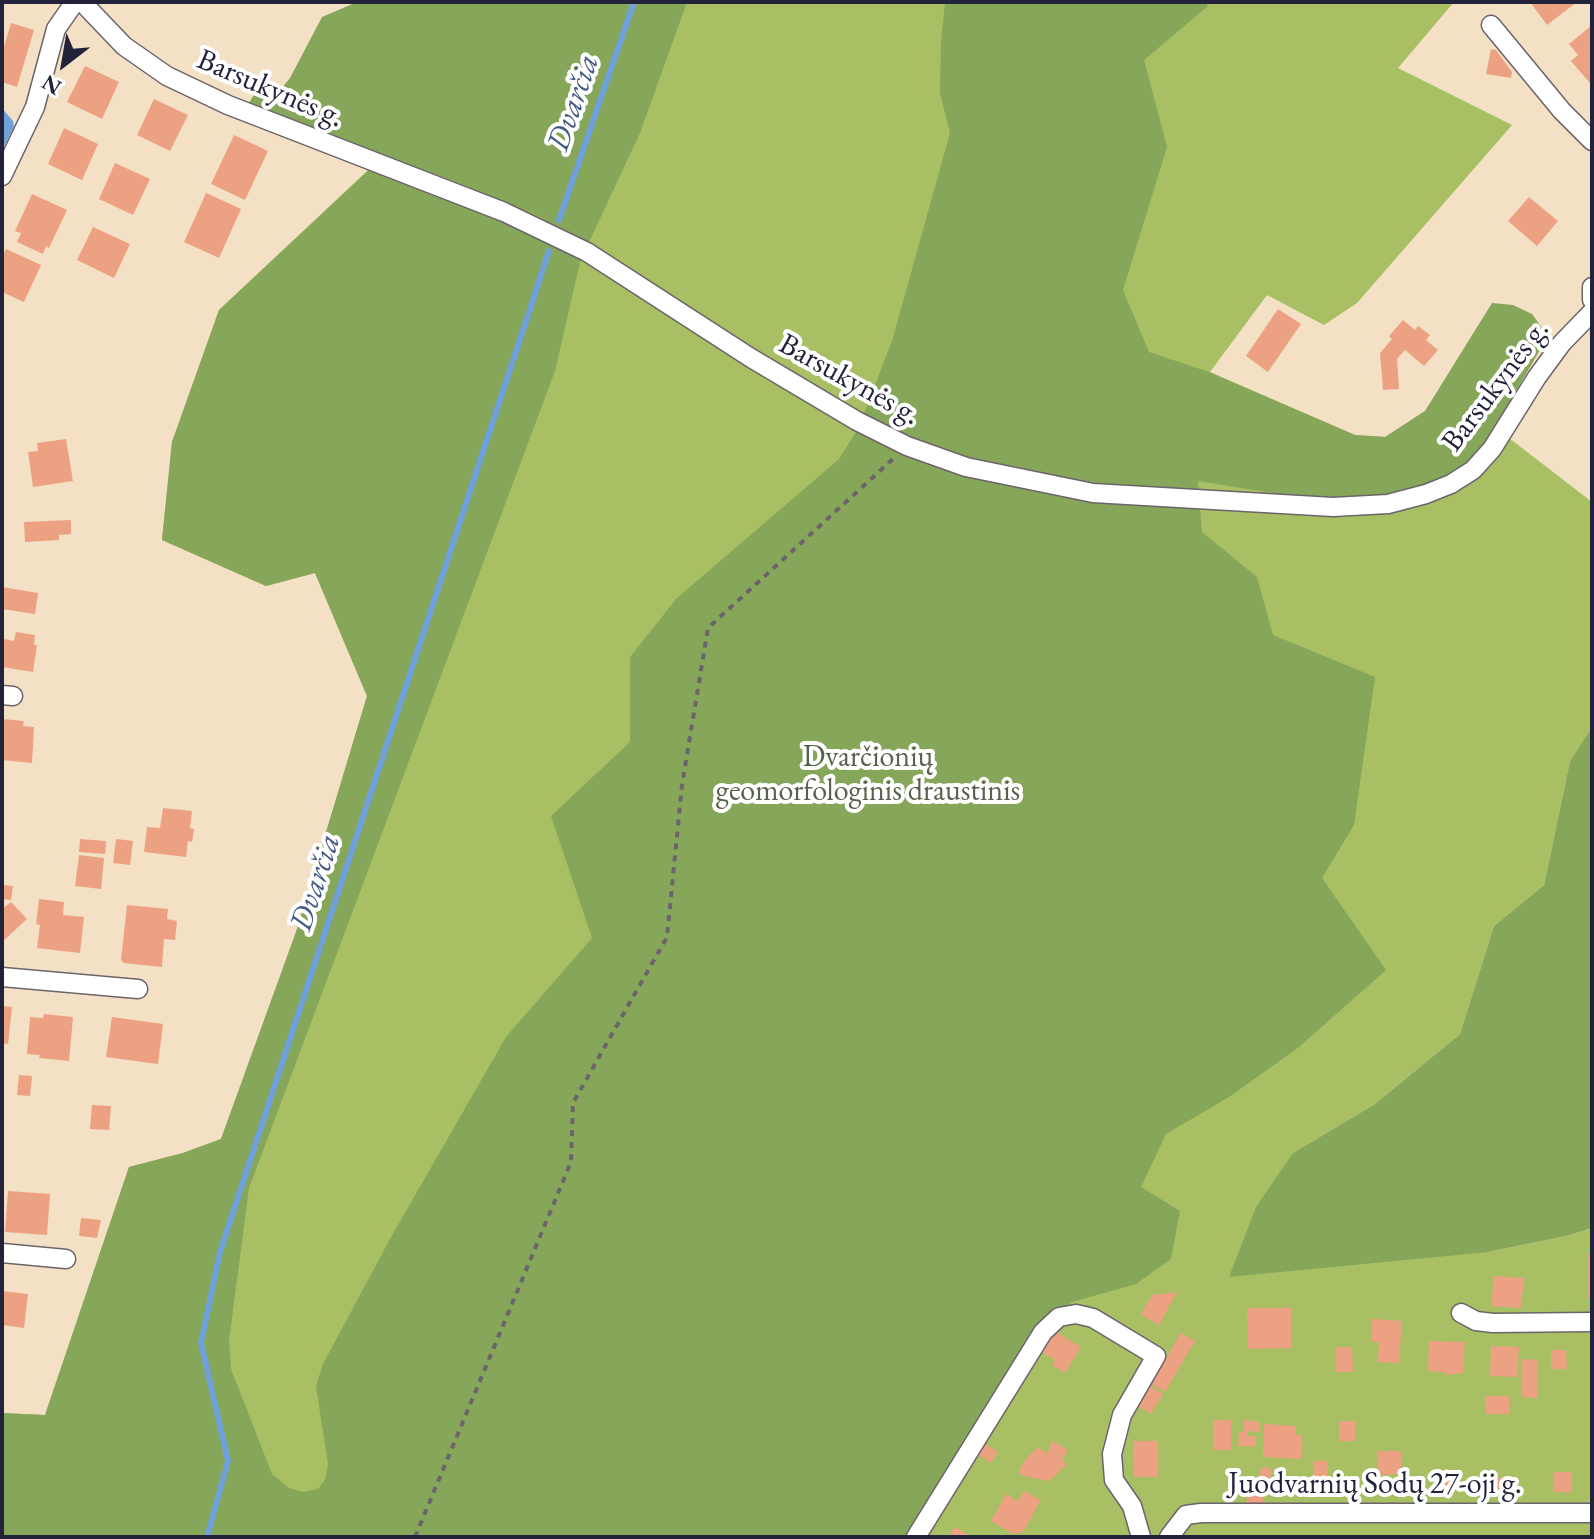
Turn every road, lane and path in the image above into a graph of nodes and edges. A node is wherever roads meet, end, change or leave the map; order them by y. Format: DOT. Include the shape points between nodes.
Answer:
graph roads {
  1 [pos="80,2"];
  2 [pos="1491,25"];
  3 [pos="1592,141"];
  4 [pos="2,176"];
  5 [pos="1592,287"];
  6 [pos="1592,300"];
  7 [pos="1592,312"];
  8 [pos="907,446"];
  9 [pos="2,977"];
  10 [pos="138,989"];
  11 [pos="2,1253"];
  12 [pos="66,1259"];
  13 [pos="1461,1313"];
  14 [pos="1592,1322"];
  15 [pos="1592,1513"];
  16 [pos="415,1537"];
  17 [pos="916,1537"];
  18 [pos="1141,1537"];
  19 [pos="1169,1537"];
  1 -- 4 [label="street" via="56,29 35,107"];
  1 -- 8 [label="street, Barsukynės g." via="124,46 167,76 228,105 504,212 587,252 751,358"];
  2 -- 3 [label="street"];
  5 -- 6 [label="street"];
  7 -- 8 [label="street, Barsukynės g." via="1562,343 1473,470 1451,484 1388,504 1333,507 1093,493 966,467"];
  8 -- 16 [label="path" via="708,628 682,785 667,937 573,1103 571,1162"];
  9 -- 10 [label="street"];
  11 -- 12 [label="street"];
  13 -- 14 [label="street" via="1493,1323"];
  15 -- 19 [label="street, Juodvarnių Sodų 27-oji g." via="1201,1513 1186,1515"];
  17 -- 18 [label="street" via="1043,1332 1059,1317 1076,1314 1093,1318 1156,1356 1122,1415 1112,1454 1114,1480 1132,1506"];
}
